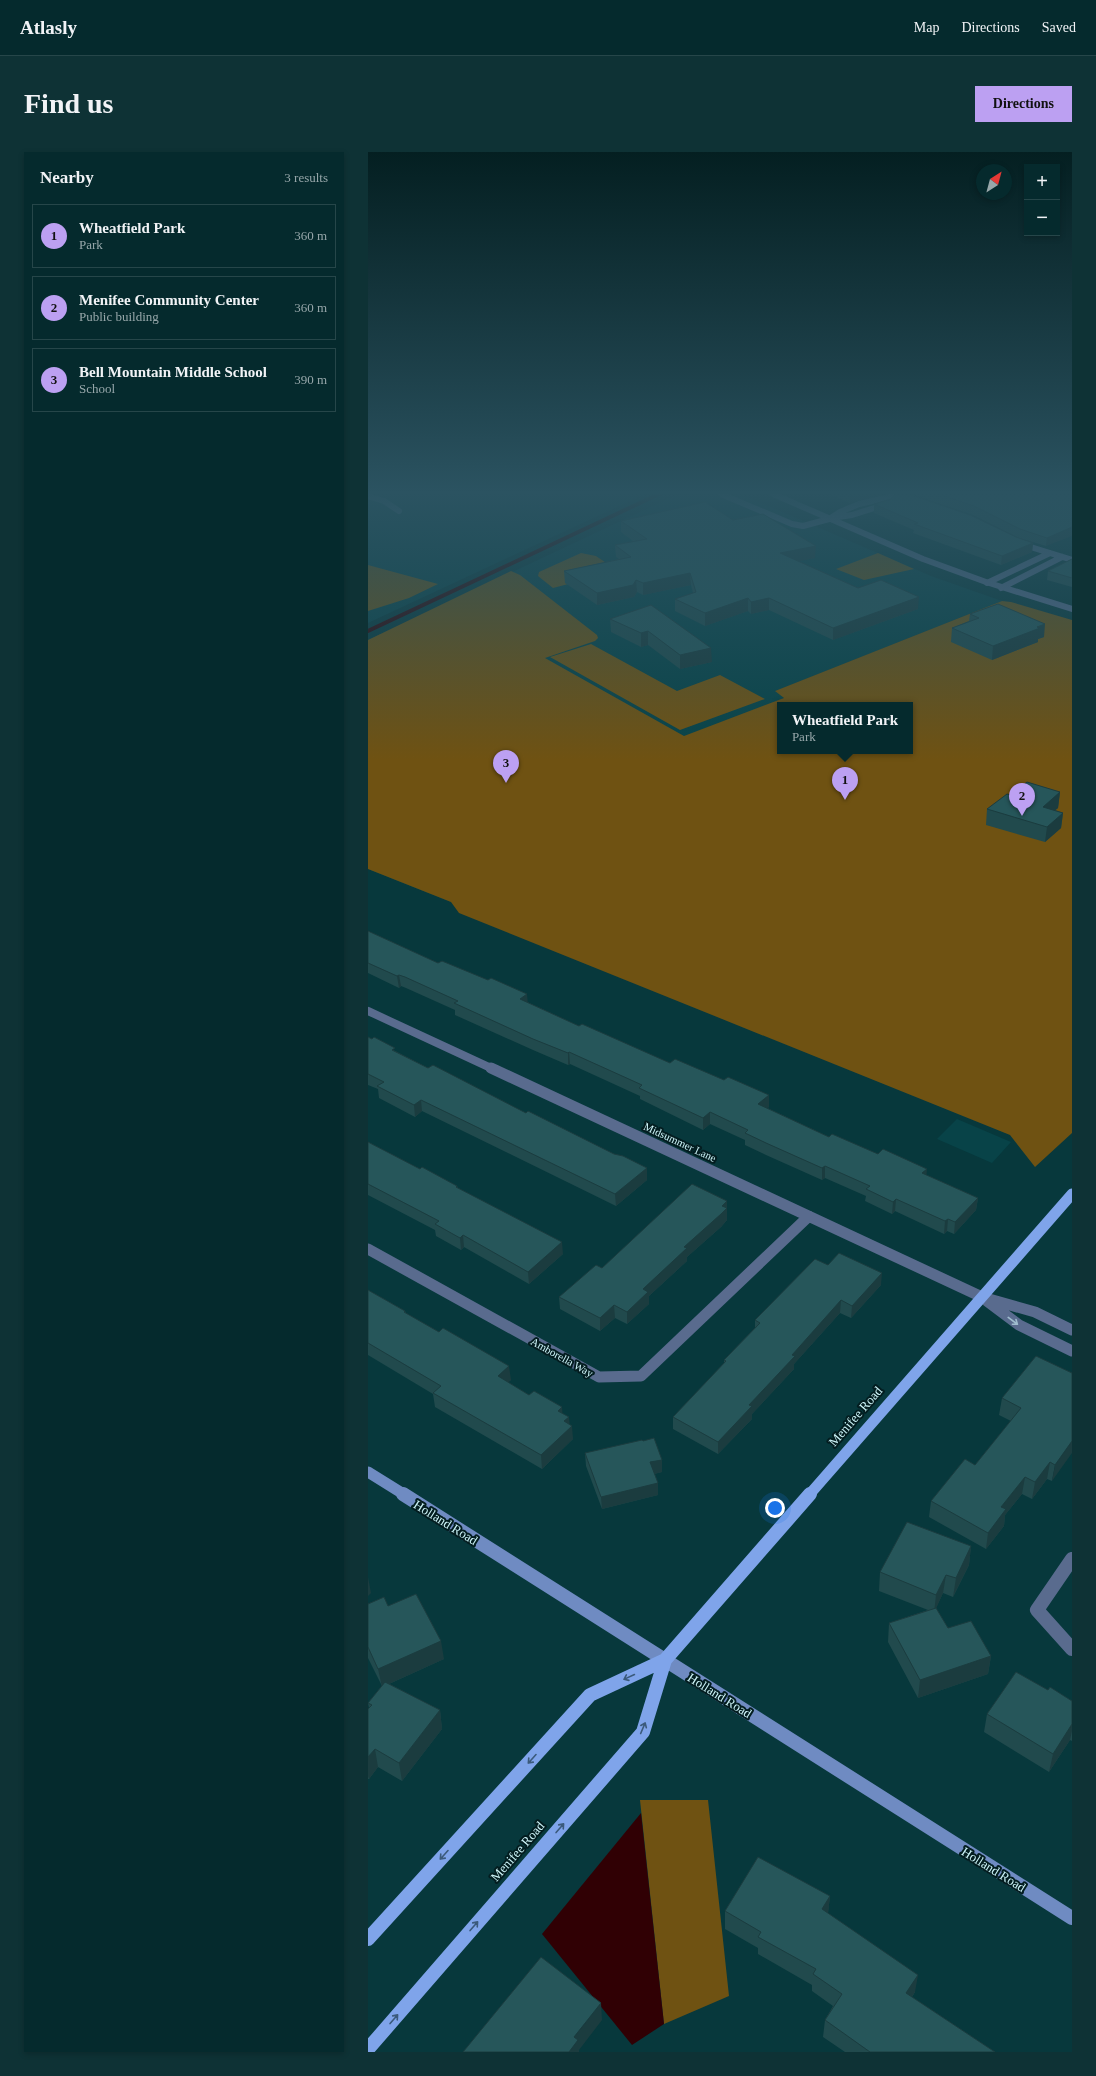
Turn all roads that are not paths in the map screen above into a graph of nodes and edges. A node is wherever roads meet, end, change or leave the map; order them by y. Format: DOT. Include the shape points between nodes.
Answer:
graph roads {
  1 [pos="987,583"];
  2 [pos="1011,583"];
  3 [pos="1001,588"];
  4 [pos="1072,609"];
  5 [pos="368,1011"];
  6 [pos="1072,1194"];
  7 [pos="809,1216"];
  8 [pos="368,1249"];
  9 [pos="982,1297"];
  10 [pos="1072,1330"];
  11 [pos="1072,1351"];
  12 [pos="368,1472"];
  13 [pos="1072,1559"];
  14 [pos="1072,1649"];
  15 [pos="664,1660"];
  16 [pos="1072,1918"];
  17 [pos="368,1939"];
  18 [pos="368,2049"];
  1 -- 3 [label="street"];
  2 -- 3 [label="street"];
  3 -- 4 [label="street"];
  5 -- 7 [label="street, Midsummer Lane"];
  6 -- 9 [label="main road, Menifee Road"];
  7 -- 8 [label="street, Amborella Way" via="641,1376 599,1377"];
  7 -- 9 [label="street, Midsummer Lane"];
  9 -- 10 [label="street" via="1035,1312"];
  9 -- 11 [label="street, one-way" via="1019,1325"];
  9 -- 15 [label="main road, Menifee Road"];
  12 -- 15 [label="main road, Holland Road"];
  13 -- 14 [label="street" via="1037,1610"];
  15 -- 16 [label="main road, Holland Road"];
  15 -- 17 [label="main road, Menifee Road, one-way" via="590,1695"];
  18 -- 15 [label="main road, Menifee Road, one-way" via="643,1732"];
}
